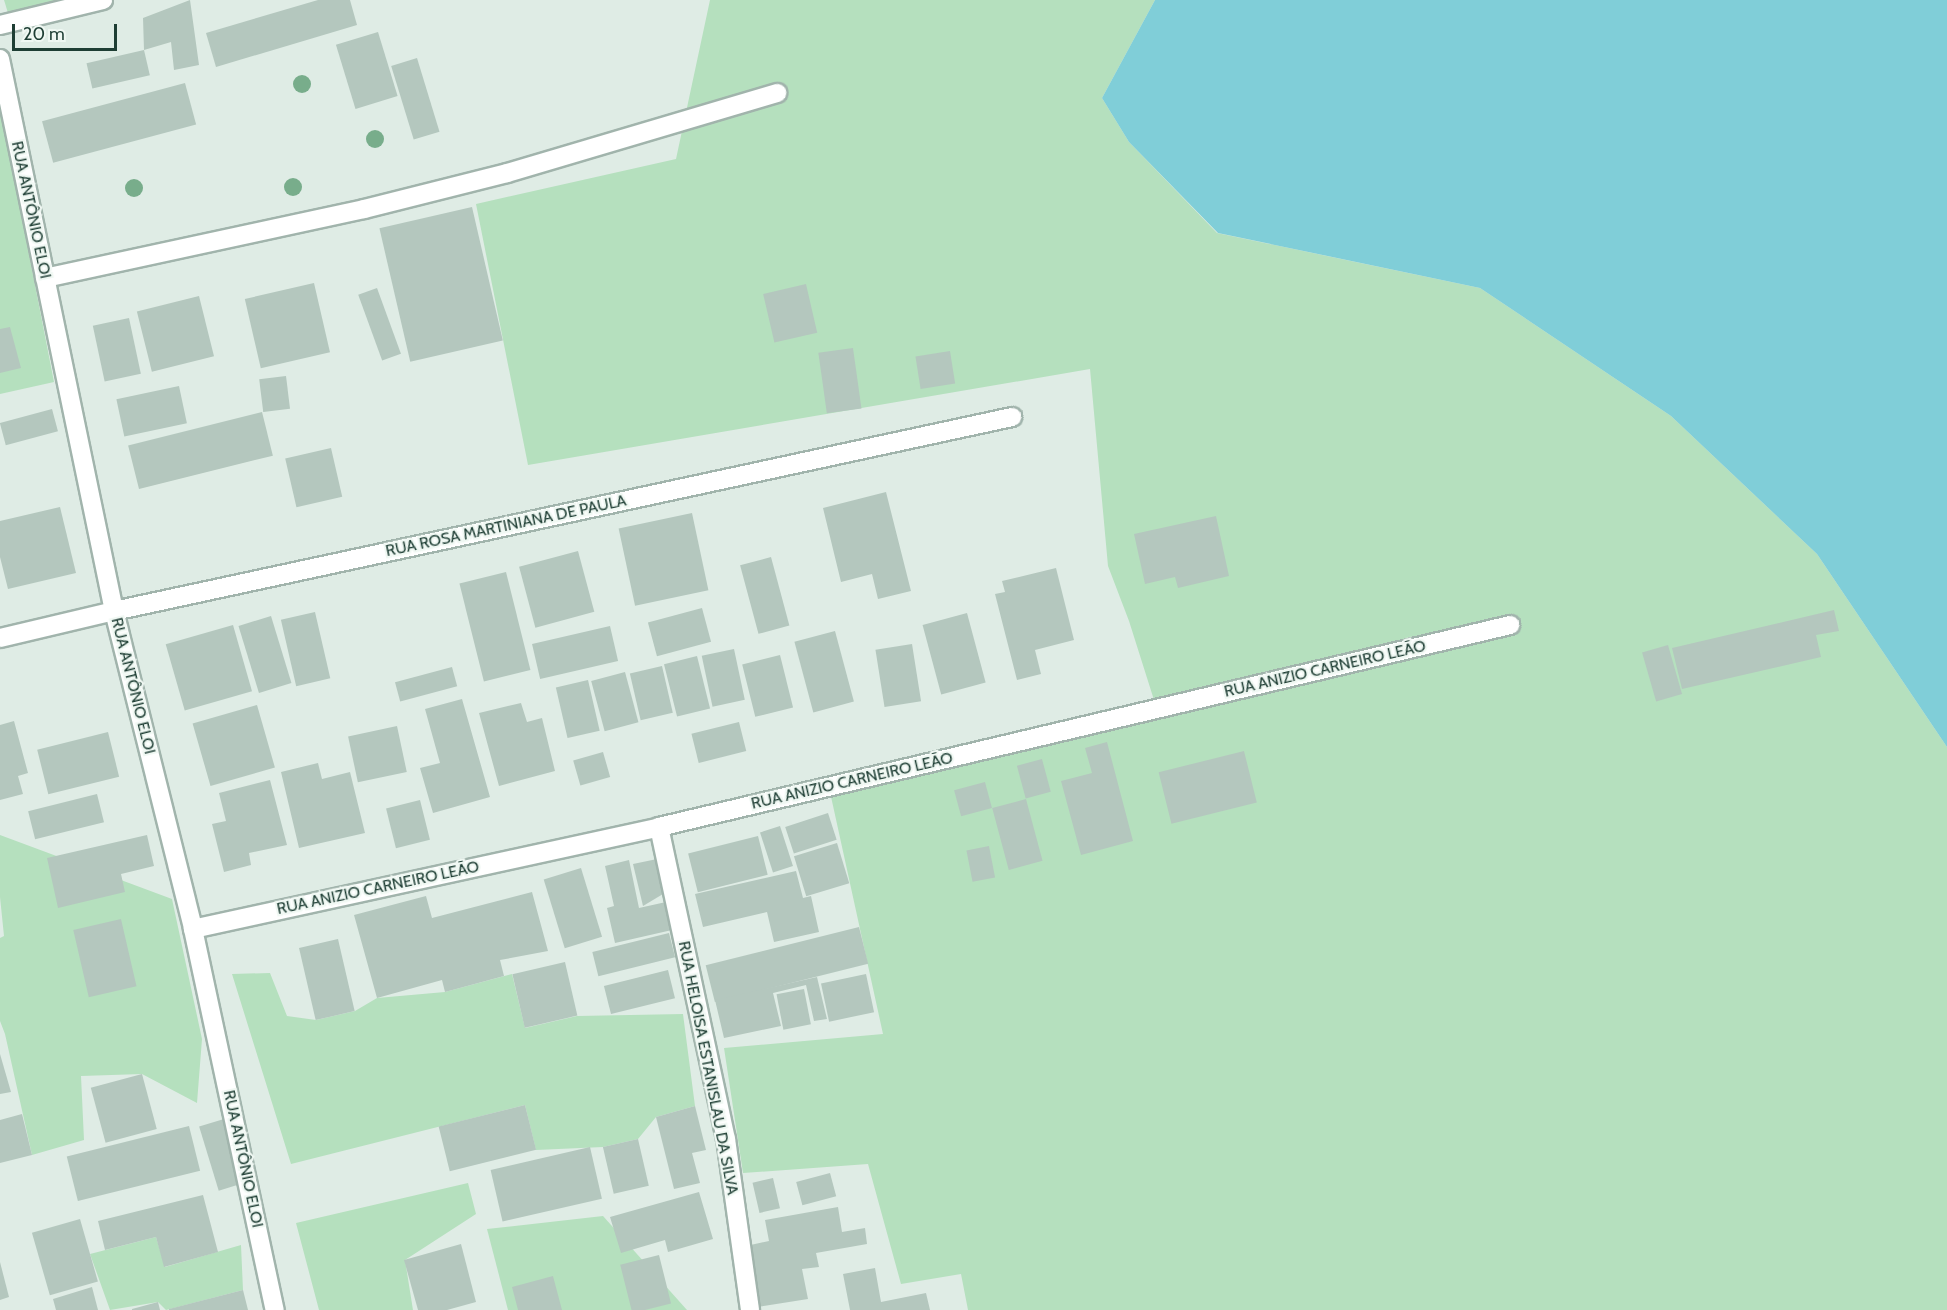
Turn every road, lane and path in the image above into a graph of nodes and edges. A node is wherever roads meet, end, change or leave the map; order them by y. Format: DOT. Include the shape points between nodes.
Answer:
graph roads {
  1 [pos="103,0"];
  2 [pos="0,25"];
  3 [pos="0,59"];
  4 [pos="777,93"];
  5 [pos="45,278"];
  6 [pos="1012,417"];
  7 [pos="114,610"];
  8 [pos="1510,625"];
  9 [pos="0,638"];
  10 [pos="659,827"];
  11 [pos="193,929"];
  12 [pos="275,1310"];
  13 [pos="750,1310"];
  1 -- 2 [label="street"];
  3 -- 5 [label="street, RUA ANTÔNIO ELOI"];
  4 -- 5 [label="street" via="507,173 364,209"];
  5 -- 7 [label="street, RUA ANTÔNIO ELOI"];
  6 -- 7 [label="street, RUA ROSA MARTINIANA DE PAULA"];
  7 -- 9 [label="street, RUA ROSA MARTINIANA DE PAULA"];
  7 -- 11 [label="street, RUA ANTÔNIO ELOI"];
  8 -- 10 [label="street, RUA ANIZIO CARNEIRO LEÃO"];
  10 -- 11 [label="street, RUA ANIZIO CARNEIRO LEÃO"];
  10 -- 13 [label="street, RUA HELOISA ESTANISLAU DA SILVA" via="726,1139"];
  11 -- 12 [label="street, RUA ANTÔNIO ELOI"];
}
